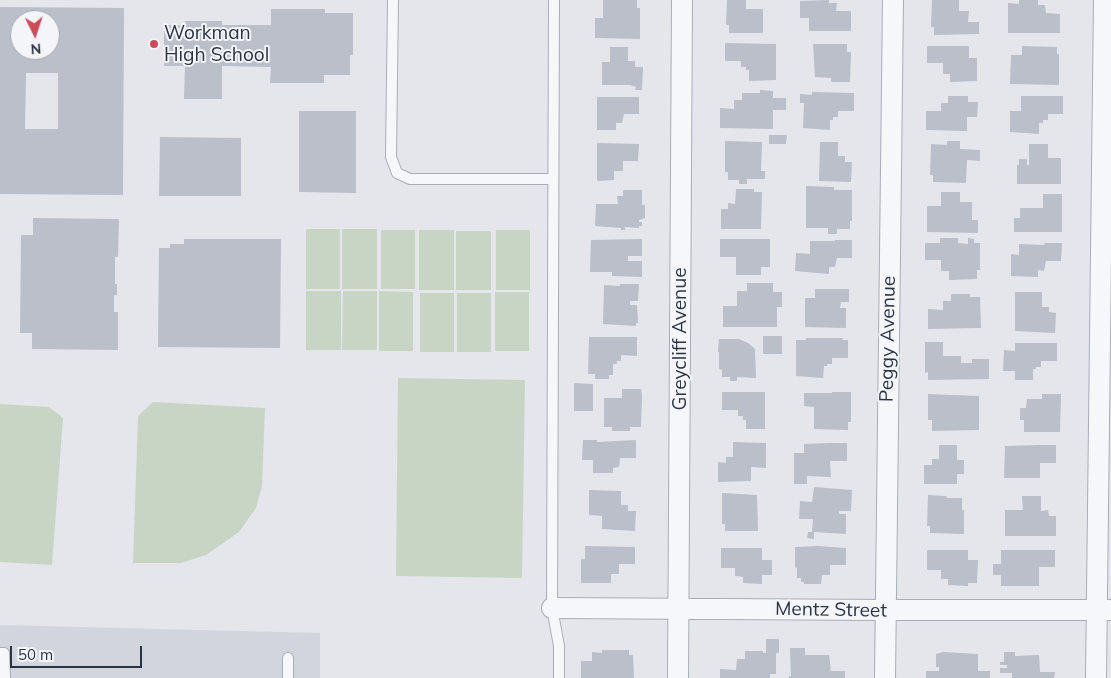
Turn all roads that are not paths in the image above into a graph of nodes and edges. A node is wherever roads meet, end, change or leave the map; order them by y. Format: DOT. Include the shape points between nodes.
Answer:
graph roads {
  1 [pos="393,0"];
  2 [pos="554,0"];
  3 [pos="682,0"];
  4 [pos="893,0"];
  5 [pos="1104,0"];
  6 [pos="553,179"];
  7 [pos="552,608"];
  8 [pos="679,608"];
  9 [pos="885,610"];
  10 [pos="1104,610"];
  11 [pos="0,653"];
  12 [pos="288,658"];
  13 [pos="5,678"];
  14 [pos="288,678"];
  15 [pos="559,678"];
  16 [pos="678,678"];
  17 [pos="885,678"];
  18 [pos="1096,678"];
  1 -- 6 [label="lane" via="391,157 396,174 410,179"];
  2 -- 6 [label="lane"];
  3 -- 8 [label="street, Greycliff Avenue"];
  4 -- 9 [label="street, Peggy Avenue"];
  5 -- 10 [label="street"];
  6 -- 7 [label="lane"];
  7 -- 8 [label="street, Mentz Street"];
  7 -- 15 [label="lane" via="559,646"];
  8 -- 9 [label="street, Mentz Street"];
  8 -- 16 [label="street, Greycliff Avenue"];
  9 -- 10 [label="street, Mentz Street"];
  9 -- 17 [label="street, Peggy Avenue"];
  10 -- 18 [label="street"];
  11 -- 13 [label="lane" via="4,653"];
  12 -- 14 [label="lane"];
}
